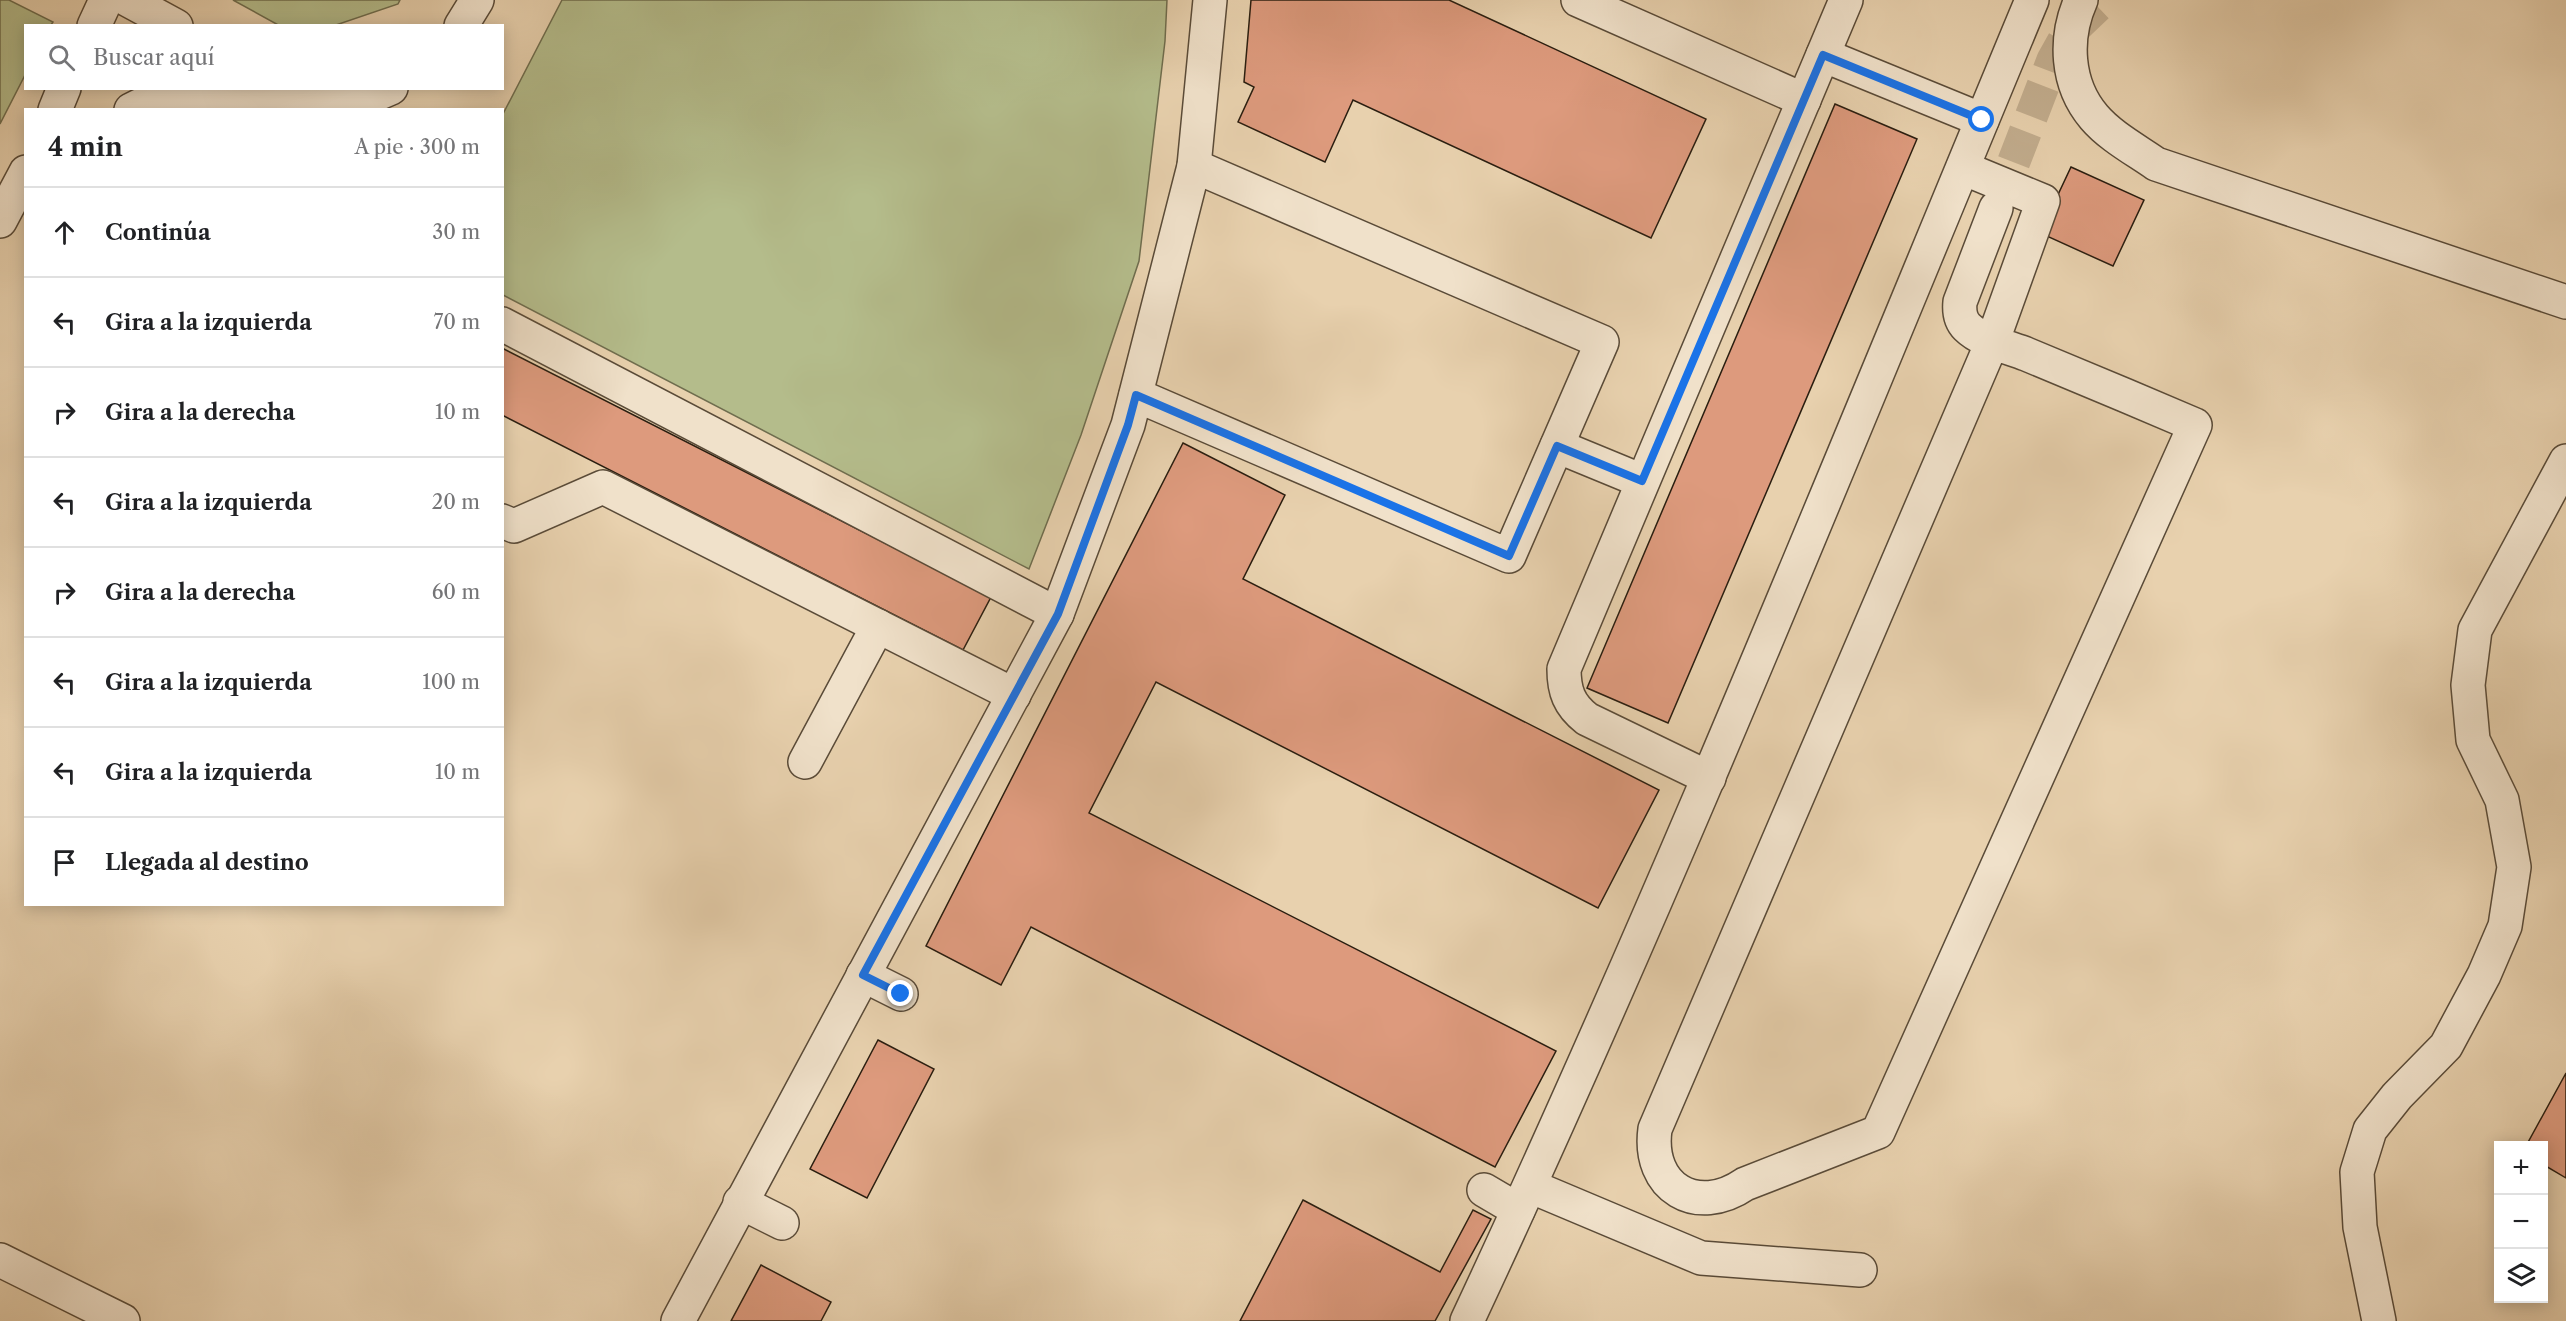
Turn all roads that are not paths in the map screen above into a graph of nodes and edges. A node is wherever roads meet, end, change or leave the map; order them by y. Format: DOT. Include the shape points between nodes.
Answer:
graph roads {
  1 [pos="106,0"];
  2 [pos="128,0"];
  3 [pos="477,0"];
  4 [pos="1210,0"];
  5 [pos="1578,0"];
  6 [pos="1846,0"];
  7 [pos="2032,0"];
  8 [pos="2081,0"];
  9 [pos="95,24"];
  10 [pos="172,24"];
  11 [pos="462,24"];
  12 [pos="1823,55"];
  13 [pos="63,90"];
  14 [pos="381,98"];
  15 [pos="1804,100"];
  16 [pos="56,108"];
  17 [pos="136,108"];
  18 [pos="1982,120"];
  19 [pos="1194,166"];
  20 [pos="1963,168"];
  21 [pos="23,180"];
  22 [pos="1996,208"];
  23 [pos="0,221"];
  24 [pos="2566,302"];
  25 [pos="504,325"];
  26 [pos="1993,340"];
  27 [pos="1136,395"];
  28 [pos="1557,446"];
  29 [pos="2566,460"];
  30 [pos="1642,481"];
  31 [pos="504,521"];
  32 [pos="1058,614"];
  33 [pos="878,626"];
  34 [pos="1014,695"];
  35 [pos="805,762"];
  36 [pos="1709,778"];
  37 [pos="863,975"];
  38 [pos="901,994"];
  39 [pos="1484,1190"];
  40 [pos="1679,1192"];
  41 [pos="1524,1198"];
  42 [pos="740,1202"];
  43 [pos="782,1223"];
  44 [pos="1658,1240"];
  45 [pos="0,1260"];
  46 [pos="1860,1270"];
  47 [pos="123,1321"];
  48 [pos="678,1321"];
  49 [pos="1467,1321"];
  50 [pos="2379,1321"];
  1 -- 9 [label="street"];
  2 -- 10 [label="street"];
  3 -- 11 [label="street"];
  4 -- 19 [label="street"];
  5 -- 15 [label="street"];
  6 -- 12 [label="street"];
  7 -- 18 [label="street"];
  8 -- 24 [label="street" via="2071,21 2069,55 2077,87 2094,117 2156,164"];
  12 -- 15 [label="street"];
  12 -- 18 [label="street"];
  13 -- 16 [label="street"];
  14 -- 17 [label="street" via="337,105 303,104 203,92 167,95"];
  15 -- 30 [label="street"];
  18 -- 20 [label="street"];
  19 -- 27 [label="street"];
  19 -- 28 [label="street" via="1602,342"];
  20 -- 26 [label="street" via="2043,201"];
  20 -- 36 [label="street"];
  21 -- 23 [label="street"];
  22 -- 26 [label="street" via="1959,312 1967,327"];
  25 -- 32 [label="street"];
  26 -- 40 [label="street" via="1655,1129 1656,1164 1665,1180"];
  26 -- 40 [label="street" via="2195,425 1878,1132 1745,1184 1731,1194 1713,1199"];
  27 -- 28 [label="street" via="1509,556"];
  27 -- 32 [label="street"];
  28 -- 30 [label="street"];
  29 -- 50 [label="street" via="2475,630 2468,685 2473,740 2502,800 2514,867 2505,926 2446,1046 2370,1130 2357,1172 2360,1227"];
  30 -- 36 [label="street" via="1568,655 1564,683 1575,710 1587,719"];
  31 -- 33 [label="street" via="514,526 603,487"];
  32 -- 34 [label="street"];
  33 -- 34 [label="street"];
  33 -- 35 [label="street"];
  34 -- 37 [label="street"];
  36 -- 41 [label="street"];
  37 -- 38 [label="street"];
  37 -- 42 [label="street"];
  39 -- 41 [label="street"];
  40 -- 44 [label="street"];
  41 -- 44 [label="street"];
  41 -- 49 [label="street"];
  42 -- 43 [label="street"];
  42 -- 48 [label="street"];
  44 -- 46 [label="street" via="1701,1258"];
  45 -- 47 [label="street"];
}
